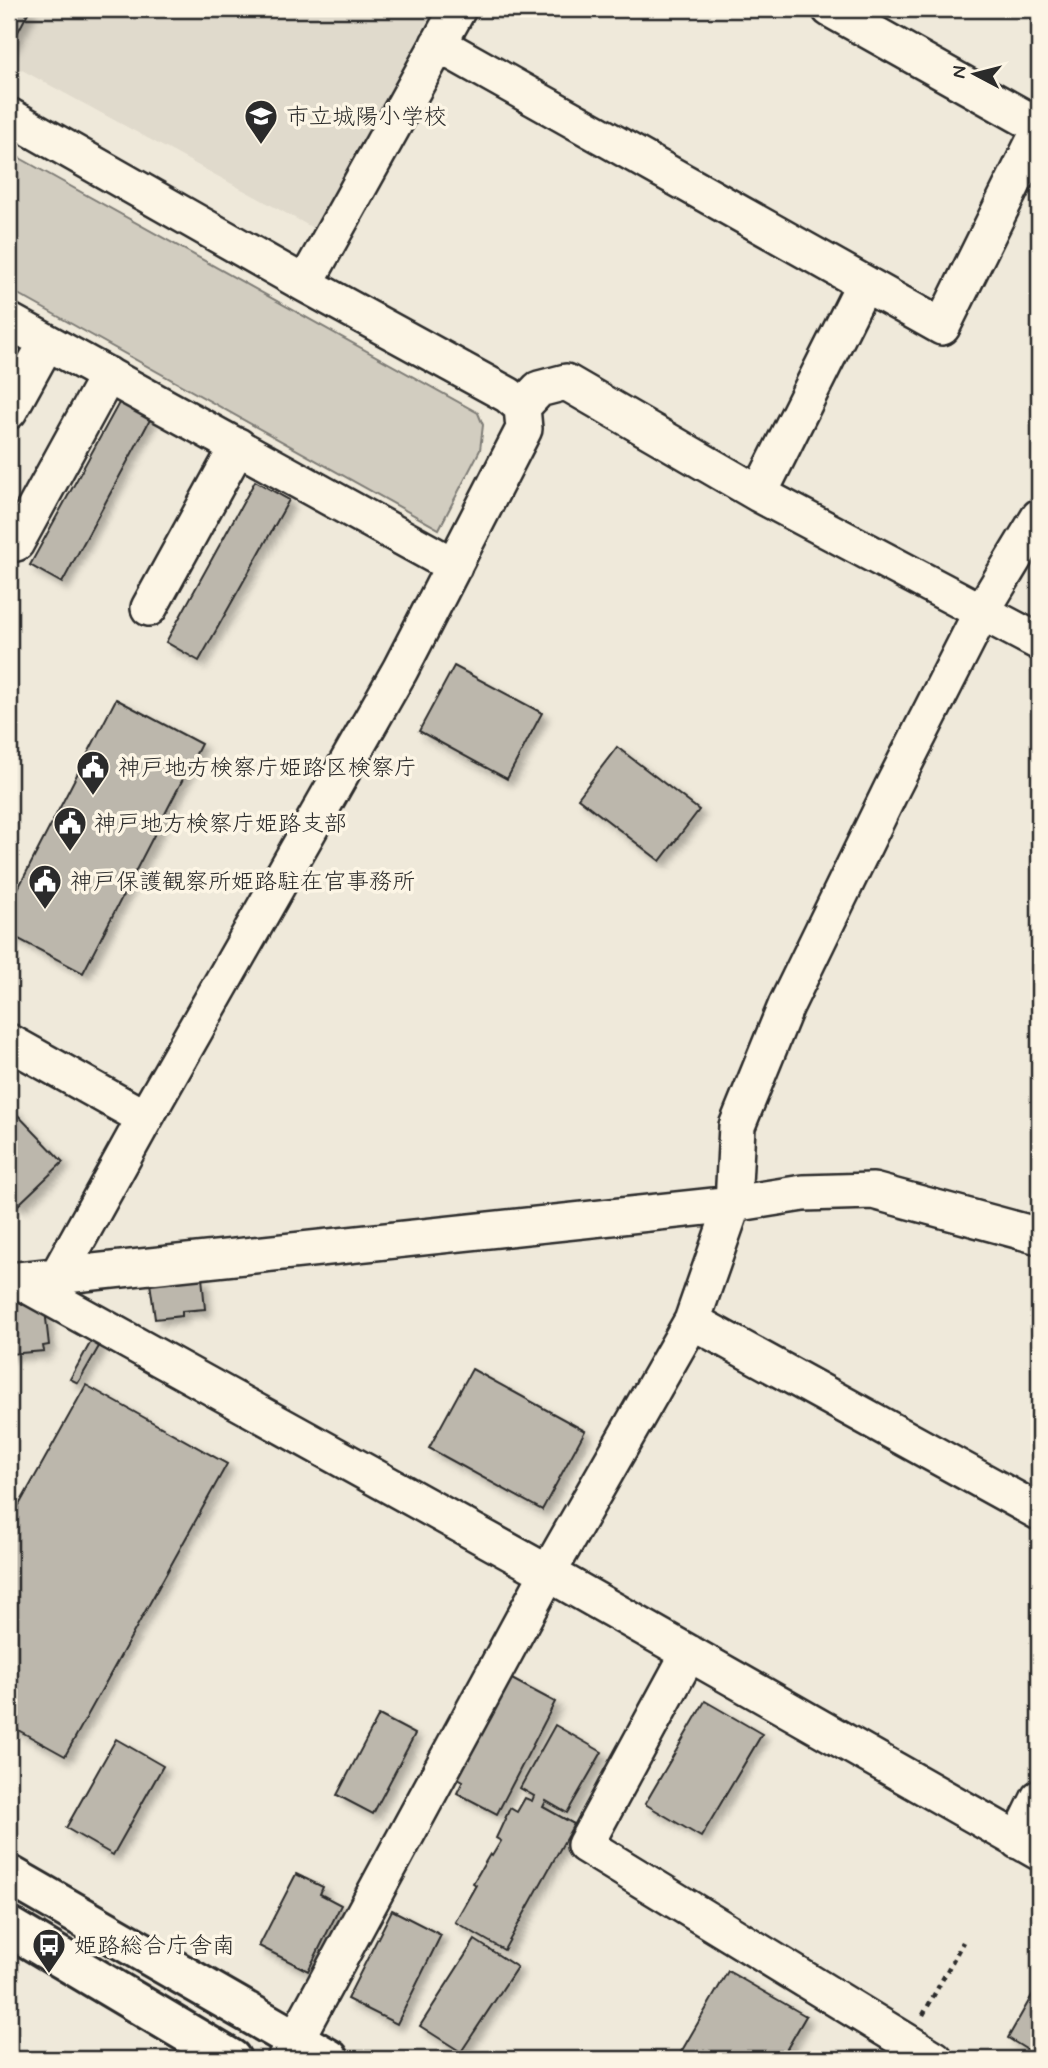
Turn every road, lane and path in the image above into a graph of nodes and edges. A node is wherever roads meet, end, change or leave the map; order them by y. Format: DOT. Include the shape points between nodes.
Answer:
graph roads {
  1 [pos="458,9"];
  2 [pos="830,9"];
  3 [pos="438,44"];
  4 [pos="9,116"];
  5 [pos="1039,129"];
  6 [pos="305,284"];
  7 [pos="864,284"];
  8 [pos="9,321"];
  9 [pos="47,342"];
  10 [pos="108,375"];
  11 [pos="522,407"];
  12 [pos="9,411"];
  13 [pos="238,446"];
  14 [pos="759,494"];
  15 [pos="1039,517"];
  16 [pos="9,538"];
  17 [pos="454,565"];
  18 [pos="149,608"];
  19 [pos="982,611"];
  20 [pos="1039,642"];
  21 [pos="9,1042"];
  22 [pos="145,1118"];
  23 [pos="733,1204"];
  24 [pos="1039,1236"];
  25 [pos="57,1277"];
  26 [pos="13,1280"];
  27 [pos="692,1321"];
  28 [pos="1039,1512"];
  29 [pos="548,1573"];
  30 [pos="689,1653"];
  31 [pos="1039,1798"];
  32 [pos="1029,1847"];
  33 [pos="9,1875"];
  34 [pos="9,1927"];
  35 [pos="963,1942"];
  36 [pos="291,2049"];
  37 [pos="913,2054"];
  38 [pos="232,2059"];
  39 [pos="329,2059"];
  1 -- 3 [label="street"];
  2 -- 5 [label="street"];
  3 -- 6 [label="street"];
  3 -- 7 [label="street"];
  4 -- 6 [label="street"];
  5 -- 7 [label="street" via="942,327"];
  6 -- 11 [label="street" via="508,395"];
  7 -- 14 [label="street"];
  8 -- 9 [label="street"];
  9 -- 10 [label="street"];
  9 -- 12 [label="street"];
  10 -- 13 [label="street"];
  10 -- 16 [label="street" via="16,543"];
  11 -- 14 [label="street" via="539,389 566,382"];
  11 -- 17 [label="street" via="524,429"];
  13 -- 17 [label="street"];
  13 -- 18 [label="street"];
  14 -- 19 [label="street"];
  15 -- 19 [label="street"];
  17 -- 22 [label="street" via="401,670"];
  19 -- 20 [label="street"];
  19 -- 23 [label="street" via="786,1006 737,1126"];
  21 -- 22 [label="street"];
  22 -- 25 [label="street"];
  23 -- 24 [label="street" via="873,1191"];
  23 -- 25 [label="street"];
  23 -- 27 [label="street"];
  25 -- 26 [label="street"];
  26 -- 29 [label="street"];
  27 -- 28 [label="street"];
  27 -- 29 [label="street"];
  29 -- 30 [label="street"];
  29 -- 36 [label="street"];
  30 -- 32 [label="street"];
  30 -- 37 [label="street" via="584,1844"];
  31 -- 32 [label="street"];
  33 -- 36 [label="main road"];
  34 -- 38 [label="main road"];
  35 -- 37 [label="path"];
  36 -- 39 [label="main road"];
}
